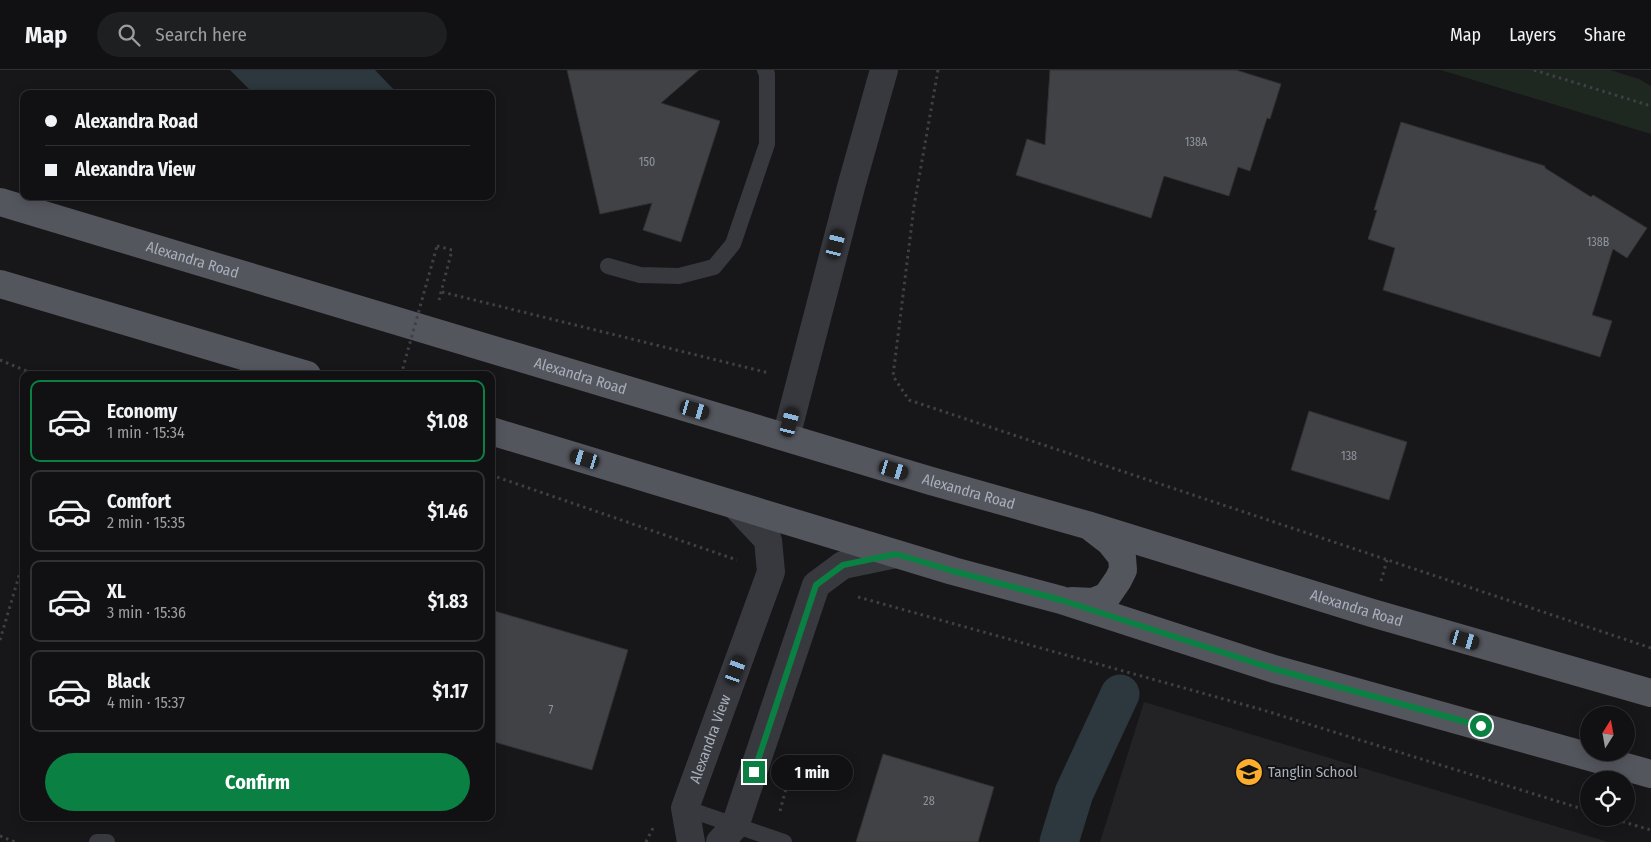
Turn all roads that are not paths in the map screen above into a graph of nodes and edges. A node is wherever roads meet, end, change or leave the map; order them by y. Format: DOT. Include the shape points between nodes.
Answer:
graph roads {
  1 [pos="765,70"];
  2 [pos="884,70"];
  3 [pos="0,202"];
  4 [pos="608,266"];
  5 [pos="0,284"];
  6 [pos="294,371"];
  7 [pos="495,432"];
  8 [pos="786,437"];
  9 [pos="736,505"];
  10 [pos="1087,525"];
  11 [pos="896,554"];
  12 [pos="1061,600"];
  13 [pos="1651,693"];
  14 [pos="1651,774"];
  15 [pos="685,808"];
  16 [pos="728,834"];
  17 [pos="98,842"];
  18 [pos="107,842"];
  19 [pos="691,842"];
  20 [pos="784,842"];
  1 -- 4 [label="lane" via="767,144 733,244 714,267 679,276 640,276"];
  2 -- 8 [label="street"];
  3 -- 8 [label="main road, Alexandra Road"];
  5 -- 6 [label="main road"];
  7 -- 9 [label="main road"];
  8 -- 10 [label="main road, Alexandra Road"];
  9 -- 11 [label="main road"];
  9 -- 15 [label="street, Alexandra View" via="768,540 771,572"];
  10 -- 12 [label="main road" via="1110,542 1122,557 1122,570 1107,596 1093,602"];
  10 -- 13 [label="main road, Alexandra Road" via="1372,613"];
  11 -- 12 [label="main road"];
  11 -- 16 [label="street" via="843,565 816,585"];
  12 -- 14 [label="main road" via="1274,669"];
  15 -- 16 [label="lane"];
  15 -- 19 [label="street"];
  16 -- 20 [label="lane"];
  17 -- 18 [label="lane"];
}
